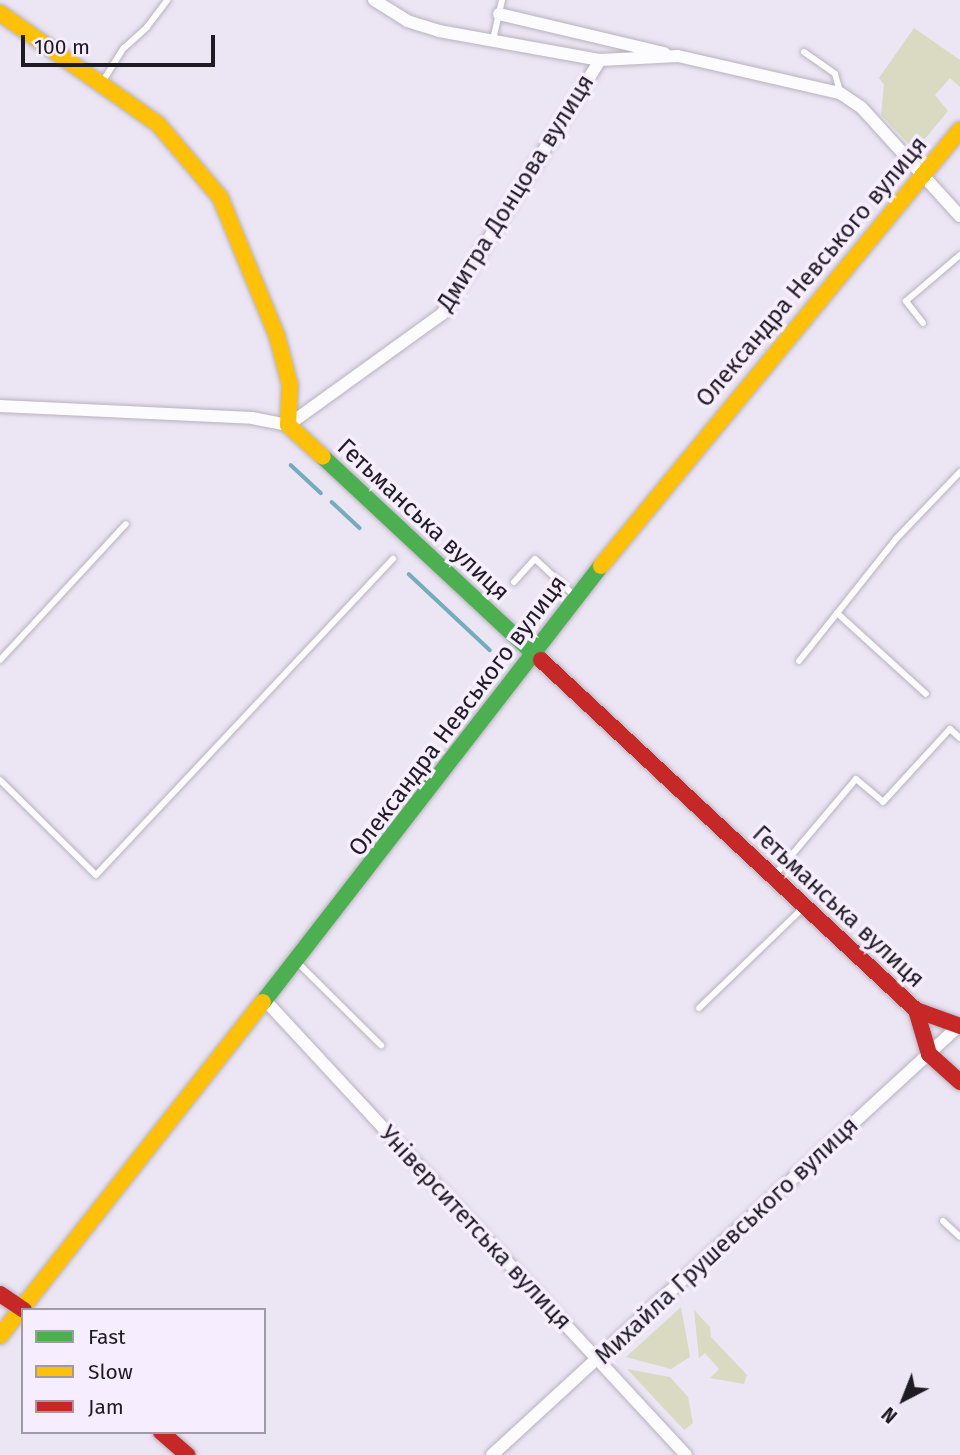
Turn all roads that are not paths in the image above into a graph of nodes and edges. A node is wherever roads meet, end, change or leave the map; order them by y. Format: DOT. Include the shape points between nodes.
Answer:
graph roads {
  1 [pos="167,0"];
  2 [pos="373,0"];
  3 [pos="502,0"];
  4 [pos="0,13"];
  5 [pos="499,14"];
  6 [pos="493,40"];
  7 [pos="804,52"];
  8 [pos="678,56"];
  9 [pos="600,60"];
  10 [pos="102,83"];
  11 [pos="840,93"];
  12 [pos="960,130"];
  13 [pos="922,176"];
  14 [pos="960,216"];
  15 [pos="960,255"];
  16 [pos="923,323"];
  17 [pos="0,406"];
  18 [pos="288,425"];
  19 [pos="960,472"];
  20 [pos="126,524"];
  21 [pos="393,559"];
  22 [pos="514,582"];
  23 [pos="577,597"];
  24 [pos="837,613"];
  25 [pos="536,656"];
  26 [pos="0,660"];
  27 [pos="799,661"];
  28 [pos="926,694"];
  29 [pos="960,738"];
  30 [pos="0,780"];
  31 [pos="773,878"];
  32 [pos="804,906"];
  33 [pos="297,961"];
  34 [pos="264,999"];
  35 [pos="699,1008"];
  36 [pos="916,1010"];
  37 [pos="960,1025"];
  38 [pos="382,1045"];
  39 [pos="929,1054"];
  40 [pos="960,1082"];
  41 [pos="943,1221"];
  42 [pos="960,1237"];
  43 [pos="0,1294"];
  44 [pos="21,1308"];
  45 [pos="24,1308"];
  46 [pos="21,1311"];
  47 [pos="0,1336"];
  48 [pos="597,1360"];
  49 [pos="164,1434"];
  50 [pos="187,1455"];
  51 [pos="492,1455"];
  52 [pos="686,1455"];
  1 -- 10 [label="lane" via="148,27 124,48"];
  2 -- 6 [label="street" via="429,28"];
  3 -- 5 [label="lane"];
  4 -- 10 [label="main road"];
  5 -- 6 [label="lane"];
  5 -- 8 [label="street"];
  6 -- 9 [label="street"];
  7 -- 11 [label="lane" via="835,74"];
  8 -- 9 [label="street"];
  8 -- 11 [label="street"];
  9 -- 18 [label="street, Дмитра Донцова вулиця" via="442,314"];
  10 -- 18 [label="main road" via="158,124 220,197 277,336 290,386"];
  11 -- 13 [label="street" via="861,107"];
  12 -- 13 [label="main road, Олександра Невського вулиця"];
  13 -- 14 [label="street"];
  13 -- 23 [label="main road, Олександра Невського вулиця" via="746,385"];
  15 -- 16 [label="lane" via="906,301"];
  17 -- 18 [label="street" via="252,418"];
  18 -- 25 [label="main road, Гетьманська вулиця"];
  19 -- 24 [label="lane" via="896,539"];
  20 -- 26 [label="lane"];
  21 -- 30 [label="lane" via="96,875"];
  22 -- 23 [label="lane" via="535,559"];
  23 -- 25 [label="main road, Олександра Невського вулиця"];
  24 -- 27 [label="lane"];
  24 -- 28 [label="lane"];
  25 -- 31 [label="main road, Гетьманська вулиця"];
  25 -- 33 [label="main road, Олександра Невського вулиця"];
  29 -- 31 [label="lane" via="950,729 883,802 856,779"];
  31 -- 32 [label="main road, Гетьманська вулиця"];
  32 -- 35 [label="lane"];
  32 -- 36 [label="main road, Гетьманська вулиця"];
  33 -- 34 [label="main road, Олександра Невського вулиця"];
  33 -- 38 [label="lane"];
  34 -- 45 [label="main road, Олександра Невського вулиця"];
  34 -- 48 [label="street, Університетська вулиця"];
  36 -- 37 [label="main road, Гетьманська вулиця"];
  36 -- 39 [label="main road, Гетьманська вулиця"];
  37 -- 39 [label="street, Михайла Грушевського вулиця"];
  39 -- 40 [label="main road"];
  39 -- 48 [label="street, Михайла Грушевського вулиця"];
  41 -- 42 [label="lane"];
  43 -- 44 [label="main road"];
  46 -- 47 [label="main road, Олександра Невського вулиця"];
  48 -- 51 [label="street, Михайла Грушевського вулиця"];
  48 -- 52 [label="street, Університетська вулиця"];
  49 -- 50 [label="main road"];
}
